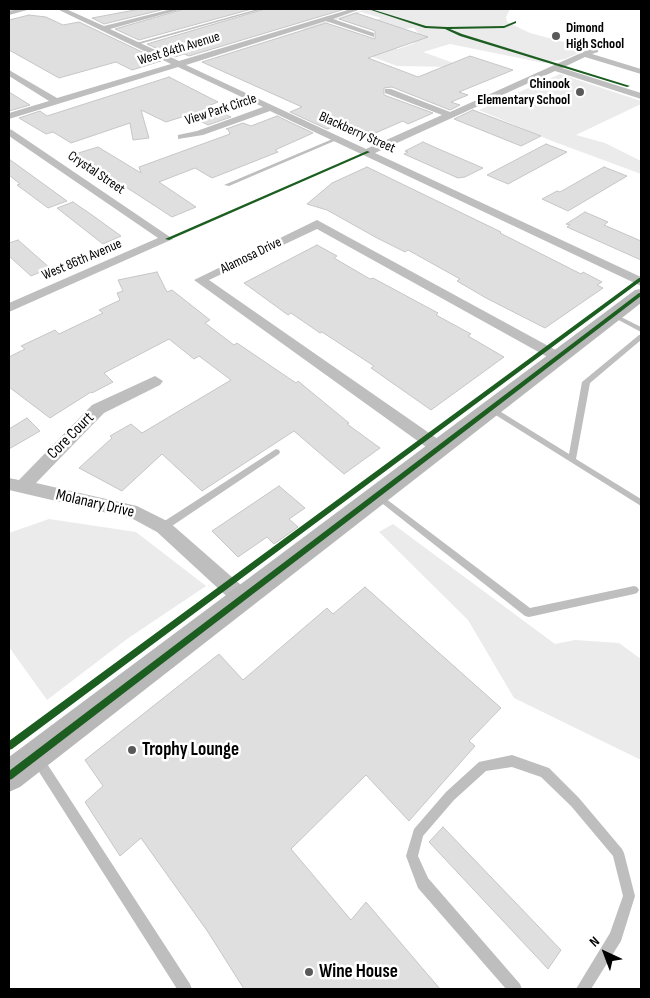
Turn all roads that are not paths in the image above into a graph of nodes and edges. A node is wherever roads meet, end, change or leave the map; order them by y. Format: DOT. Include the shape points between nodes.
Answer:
graph roads {
  1 [pos="27,9"];
  2 [pos="60,9"];
  3 [pos="179,9"];
  4 [pos="262,9"];
  5 [pos="358,9"];
  6 [pos="9,13"];
  7 [pos="326,19"];
  8 [pos="103,29"];
  9 [pos="371,35"];
  10 [pos="135,44"];
  11 [pos="595,50"];
  12 [pos="586,55"];
  13 [pos="176,64"];
  14 [pos="557,69"];
  15 [pos="9,72"];
  16 [pos="641,72"];
  17 [pos="388,91"];
  18 [pos="641,96"];
  19 [pos="57,102"];
  20 [pos="270,108"];
  21 [pos="9,116"];
  22 [pos="452,116"];
  23 [pos="9,132"];
  24 [pos="181,136"];
  25 [pos="337,139"];
  26 [pos="368,152"];
  27 [pos="227,185"];
  28 [pos="167,239"];
  29 [pos="641,282"];
  30 [pos="641,294"];
  31 [pos="9,308"];
  32 [pos="612,315"];
  33 [pos="641,330"];
  34 [pos="641,337"];
  35 [pos="558,357"];
  36 [pos="155,382"];
  37 [pos="490,409"];
  38 [pos="439,448"];
  39 [pos="276,452"];
  40 [pos="572,460"];
  41 [pos="16,486"];
  42 [pos="377,495"];
  43 [pos="641,503"];
  44 [pos="163,527"];
  45 [pos="634,590"];
  46 [pos="242,598"];
  47 [pos="35,756"];
  48 [pos="9,776"];
  49 [pos="186,989"];
  50 [pos="515,989"];
  51 [pos="583,989"];
  1 -- 6 [label="street"];
  2 -- 8 [label="street, Blackberry Street"];
  3 -- 8 [label="street"];
  4 -- 10 [label="lane"];
  5 -- 7 [label="street, West 84th Avenue"];
  7 -- 9 [label="street"];
  7 -- 13 [label="street, West 84th Avenue"];
  8 -- 10 [label="street, Blackberry Street"];
  10 -- 13 [label="street, Blackberry Street"];
  11 -- 12 [label="street"];
  12 -- 14 [label="street"];
  12 -- 16 [label="street"];
  13 -- 19 [label="street, West 84th Avenue"];
  13 -- 20 [label="street, Blackberry Street"];
  14 -- 18 [label="street"];
  14 -- 22 [label="street"];
  15 -- 19 [label="street"];
  17 -- 22 [label="street"];
  19 -- 21 [label="street, West 84th Avenue"];
  20 -- 24 [label="street, View Park Circle" via="200,133"];
  20 -- 25 [label="street, Blackberry Street"];
  22 -- 26 [label="street"];
  23 -- 28 [label="street, Crystal Street"];
  25 -- 26 [label="street, Blackberry Street"];
  25 -- 27 [label="lane"];
  26 -- 29 [label="street, Blackberry Street"];
  28 -- 31 [label="street, West 86th Avenue"];
  30 -- 32 [label="street"];
  32 -- 33 [label="lane"];
  32 -- 35 [label="street"];
  34 -- 40 [label="lane" via="586,382"];
  35 -- 37 [label="street"];
  35 -- 38 [label="street, Alamosa Drive" via="317,224 200,280"];
  36 -- 41 [label="street, Core Court" via="98,409"];
  37 -- 38 [label="street"];
  37 -- 40 [label="lane"];
  38 -- 42 [label="street"];
  39 -- 44 [label="lane"];
  40 -- 43 [label="lane"];
  41 -- 44 [label="street, Molanary Drive" via="137,513"];
  42 -- 45 [label="lane" via="529,614"];
  42 -- 46 [label="street"];
  44 -- 46 [label="street, Molanary Drive"];
  46 -- 47 [label="street"];
  47 -- 48 [label="street"];
  47 -- 49 [label="lane"];
  50 -- 51 [label="lane" via="424,883 412,856 418,832 450,796 483,766 512,761 545,772 618,853 629,896 616,936"];
}
